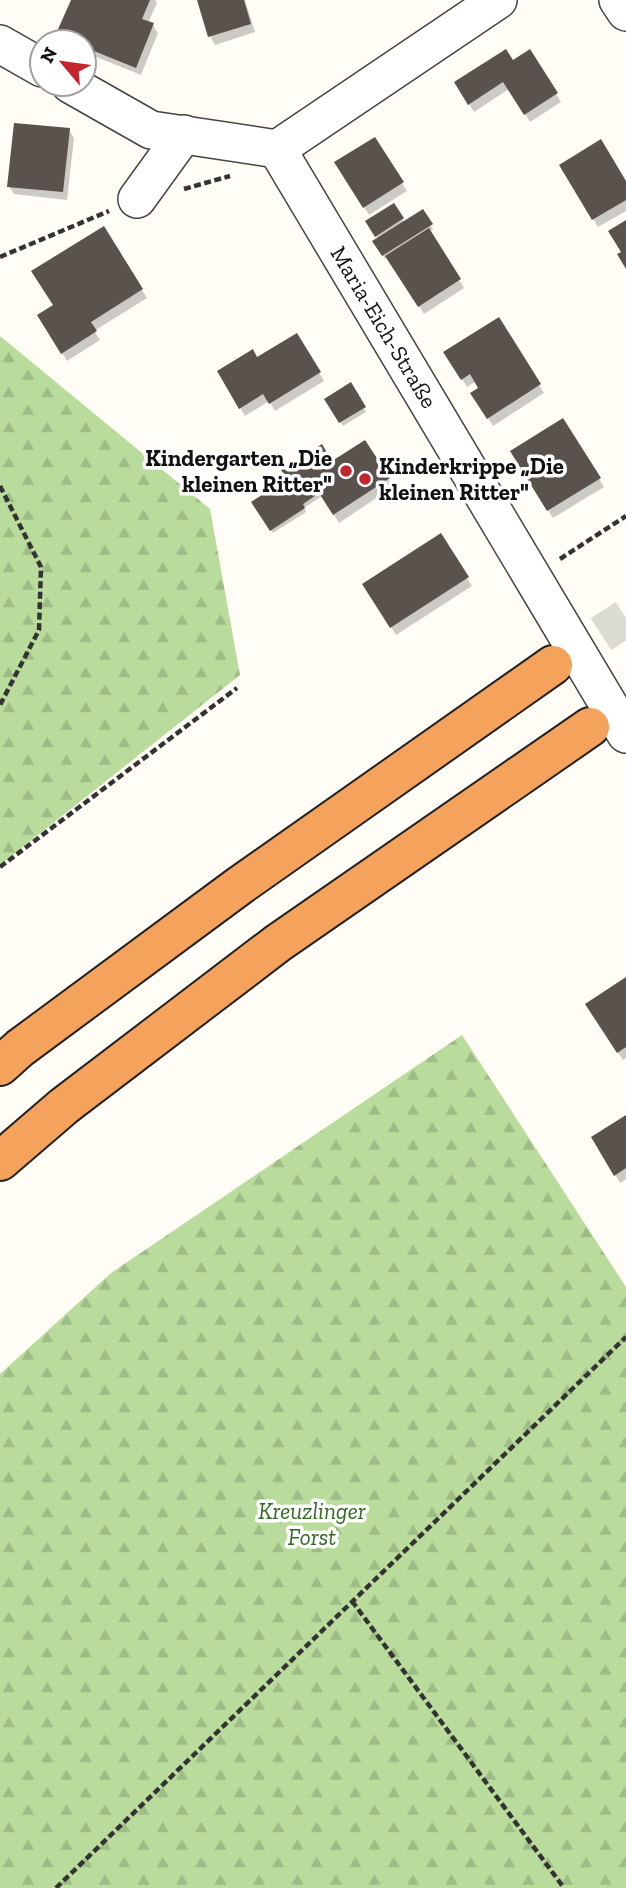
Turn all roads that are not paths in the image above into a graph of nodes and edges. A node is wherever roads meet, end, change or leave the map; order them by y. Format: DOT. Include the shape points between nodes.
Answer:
graph roads {
  1 [pos="498,0"];
  2 [pos="618,0"];
  3 [pos="626,12"];
  4 [pos="0,44"];
  5 [pos="28,60"];
  6 [pos="95,98"];
  7 [pos="184,134"];
  8 [pos="277,149"];
  9 [pos="137,199"];
  10 [pos="553,665"];
  11 [pos="608,731"];
  12 [pos="0,1066"];
  13 [pos="0,1161"];
  1 -- 8 [label="street"];
  2 -- 3 [label="street"];
  4 -- 5 [label="street"];
  6 -- 7 [label="street" via="151,130"];
  7 -- 8 [label="street"];
  7 -- 9 [label="street"];
  8 -- 11 [label="street, Maria-Eich-Straße" via="533,576"];
  10 -- 12 [label="highway" via="239,886"];
  11 -- 13 [label="highway" via="278,943"];
}
